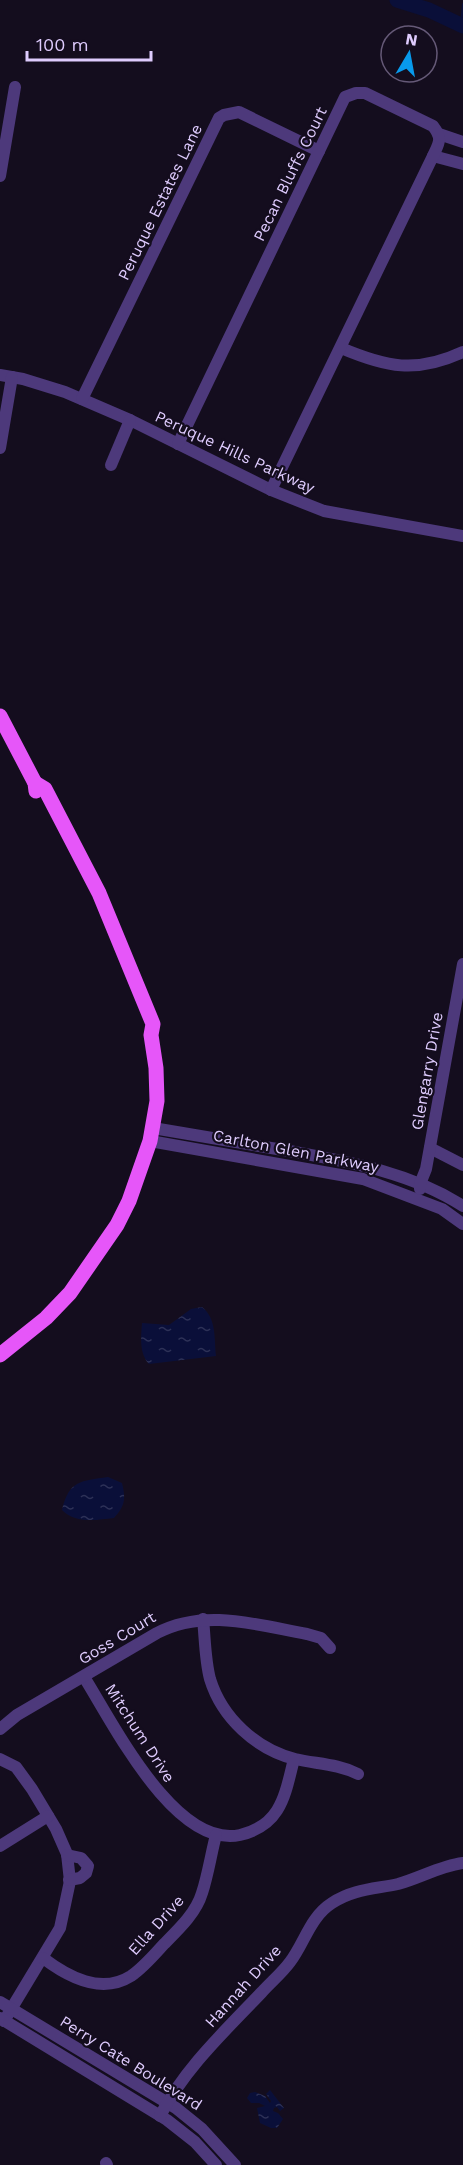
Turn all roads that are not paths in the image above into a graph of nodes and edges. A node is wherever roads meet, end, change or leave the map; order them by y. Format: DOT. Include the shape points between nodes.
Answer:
graph roads {
  1 [pos="15,87"];
  2 [pos="439,134"];
  3 [pos="463,142"];
  4 [pos="319,151"];
  5 [pos="433,156"];
  6 [pos="463,164"];
  7 [pos="0,176"];
  8 [pos="340,348"];
  9 [pos="463,352"];
  10 [pos="6,376"];
  11 [pos="82,399"];
  12 [pos="130,420"];
  13 [pos="178,444"];
  14 [pos="0,448"];
  15 [pos="111,465"];
  16 [pos="271,490"];
  17 [pos="463,536"];
  18 [pos="0,717"];
  19 [pos="463,964"];
  20 [pos="151,1134"];
  21 [pos="430,1148"];
  22 [pos="463,1165"];
  23 [pos="420,1184"];
  24 [pos="420,1200"];
  25 [pos="463,1206"];
  26 [pos="463,1224"];
  27 [pos="0,1355"];
  28 [pos="203,1619"];
  29 [pos="330,1648"];
  30 [pos="84,1677"];
  31 [pos="0,1730"];
  32 [pos="0,1759"];
  33 [pos="294,1759"];
  34 [pos="358,1774"];
  35 [pos="48,1816"];
  36 [pos="216,1835"];
  37 [pos="0,1846"];
  38 [pos="67,1855"];
  39 [pos="463,1863"];
  40 [pos="69,1880"];
  41 [pos="43,1958"];
  42 [pos="0,2001"];
  43 [pos="12,2008"];
  44 [pos="2,2019"];
  45 [pos="167,2103"];
  46 [pos="160,2116"];
  47 [pos="216,2165"];
  48 [pos="235,2165"];
  1 -- 7 [label="street"];
  2 -- 3 [label="street, Pecan Bluffs Court"];
  2 -- 4 [label="street, Pecan Bluffs Court" via="433,126 365,93 356,93 345,98"];
  2 -- 5 [label="street"];
  4 -- 11 [label="street, Peruque Estates Lane" via="239,112 219,118"];
  4 -- 13 [label="street, Pecan Bluffs Court"];
  5 -- 6 [label="street"];
  5 -- 8 [label="street"];
  8 -- 9 [label="street" via="370,360 405,366 431,364"];
  8 -- 16 [label="street"];
  10 -- 11 [label="street, Peruque Hills Parkway"];
  10 -- 14 [label="street"];
  11 -- 12 [label="street, Peruque Hills Parkway"];
  12 -- 13 [label="street, Peruque Hills Parkway"];
  12 -- 15 [label="street"];
  13 -- 16 [label="street, Peruque Hills Parkway"];
  16 -- 17 [label="street, Peruque Hills Parkway" via="324,511"];
  18 -- 20 [label="main road" via="89,896 143,1027 151,1035 157,1101"];
  19 -- 21 [label="street, Glengarry Drive"];
  20 -- 23 [label="street, Carlton Glen Parkway" via="351,1162"];
  20 -- 24 [label="street, Carlton Glen Parkway" via="363,1179"];
  20 -- 27 [label="main road" via="129,1201 100,1251 46,1318"];
  21 -- 22 [label="street"];
  21 -- 23 [label="street, Glengarry Drive"];
  23 -- 24 [label="street, Glengarry Drive"];
  23 -- 25 [label="street, Carlton Glen Parkway"];
  24 -- 26 [label="street, Carlton Glen Parkway"];
  28 -- 29 [label="street, Goss Court" via="220,1618 307,1634 321,1638"];
  28 -- 30 [label="street, Goss Court" via="171,1626"];
  28 -- 33 [label="street" via="210,1679 226,1711 249,1736"];
  30 -- 31 [label="street, Goss Court" via="17,1715"];
  30 -- 36 [label="street, Mitchum Drive" via="161,1795 197,1826"];
  32 -- 35 [label="street" via="16,1767"];
  33 -- 34 [label="street" via="344,1767"];
  33 -- 36 [label="street" via="284,1800 270,1821 249,1832"];
  35 -- 37 [label="street"];
  35 -- 38 [label="street"];
  36 -- 41 [label="street, Ella Drive" via="196,1906 179,1929 130,1977 104,1985 91,1984 58,1970"];
  38 -- 40 [label="street"];
  38 -- 40 [label="street" via="81,1858 88,1866 80,1878"];
  39 -- 45 [label="street, Hannah Drive" via="350,1894 322,1910 291,1961 195,2063"];
  40 -- 41 [label="street" via="60,1928"];
  41 -- 43 [label="street"];
  42 -- 43 [label="street, Perry Cate Boulevard"];
  43 -- 44 [label="street"];
  43 -- 45 [label="street, Perry Cate Boulevard"];
  44 -- 46 [label="street, Perry Cate Boulevard"];
  45 -- 46 [label="street, Hannah Drive"];
  45 -- 48 [label="street, Perry Cate Boulevard" via="202,2129"];
  46 -- 47 [label="street, Perry Cate Boulevard" via="195,2142"];
}
